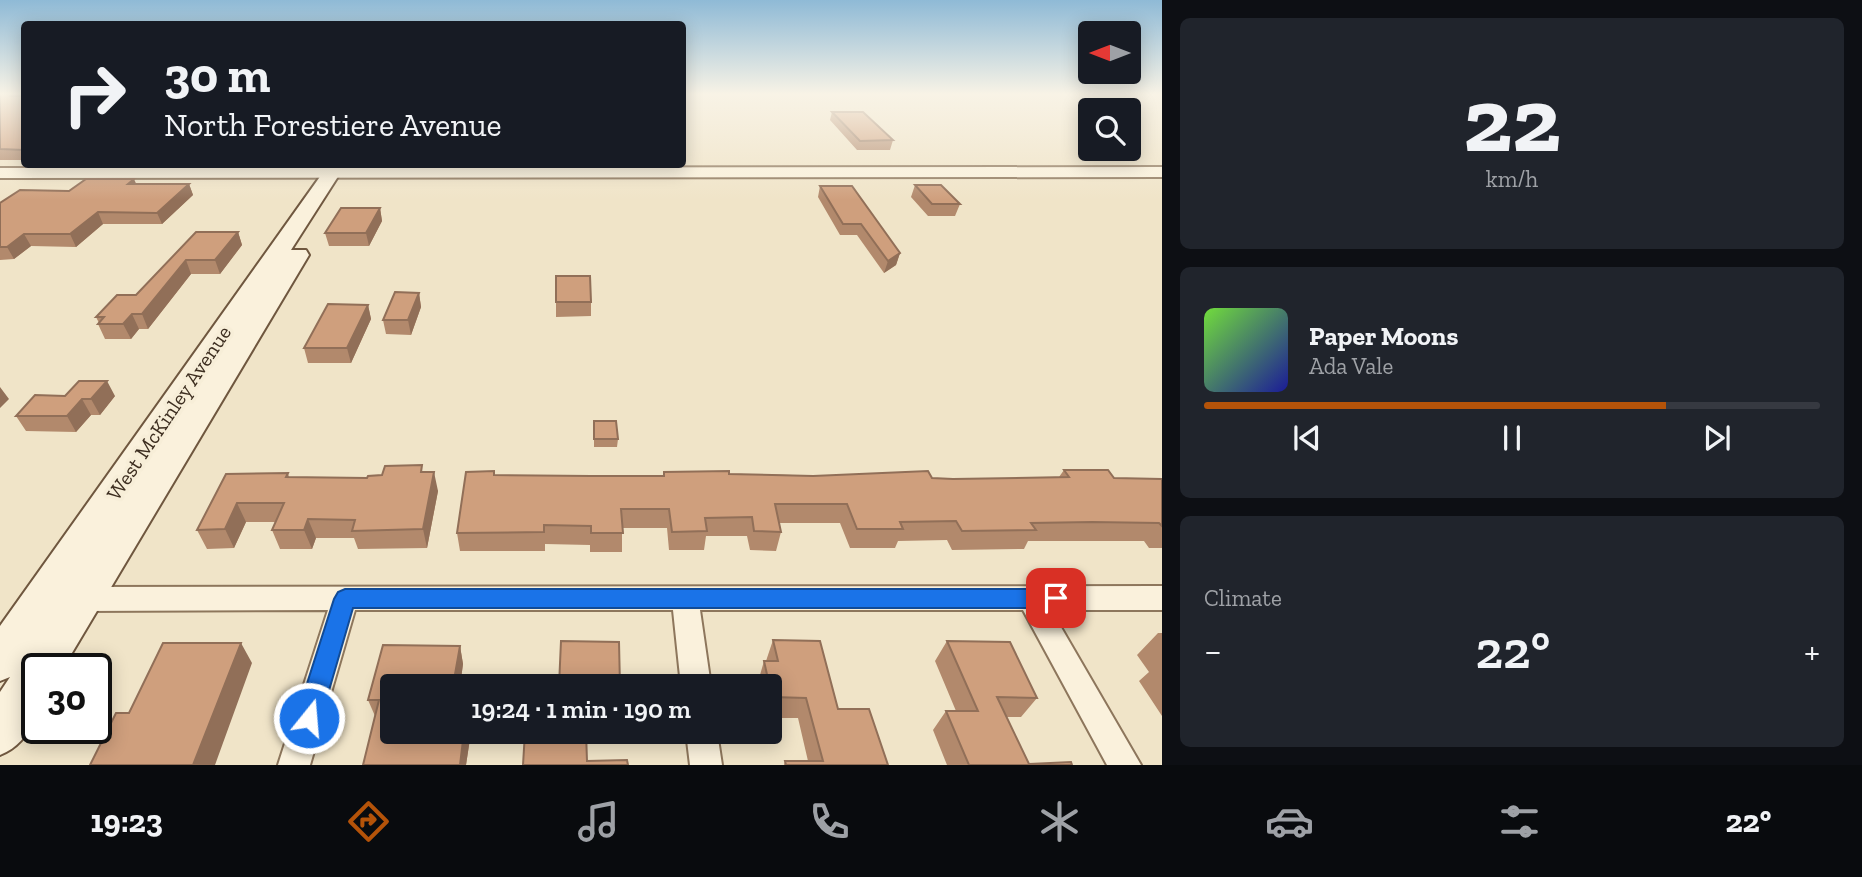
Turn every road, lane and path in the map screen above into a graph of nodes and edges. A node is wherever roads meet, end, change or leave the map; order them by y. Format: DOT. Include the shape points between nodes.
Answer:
graph roads {
  1 [pos="46,169"];
  2 [pos="344,169"];
  3 [pos="1162,172"];
  4 [pos="0,173"];
  5 [pos="1030,598"];
  6 [pos="1162,598"];
  7 [pos="83,599"];
  8 [pos="345,599"];
  9 [pos="685,599"];
  10 [pos="49,653"];
  11 [pos="0,661"];
  12 [pos="694,674"];
  13 [pos="21,699"];
  14 [pos="0,732"];
  15 [pos="703,744"];
  16 [pos="294,765"];
  17 [pos="706,765"];
  18 [pos="1125,765"];
  1 -- 2 [label="street"];
  1 -- 4 [label="street"];
  2 -- 3 [label="street"];
  2 -- 7 [label="main road, West McKinley Avenue"];
  2 -- 11 [label="main road, West McKinley Avenue"];
  5 -- 6 [label="street"];
  5 -- 9 [label="street"];
  5 -- 18 [label="street"];
  7 -- 8 [label="street"];
  7 -- 10 [label="main road, West McKinley Avenue"];
  8 -- 9 [label="street"];
  8 -- 16 [label="street"];
  9 -- 12 [label="street"];
  13 -- 14 [label="main road"];
  15 -- 17 [label="street"];
}
